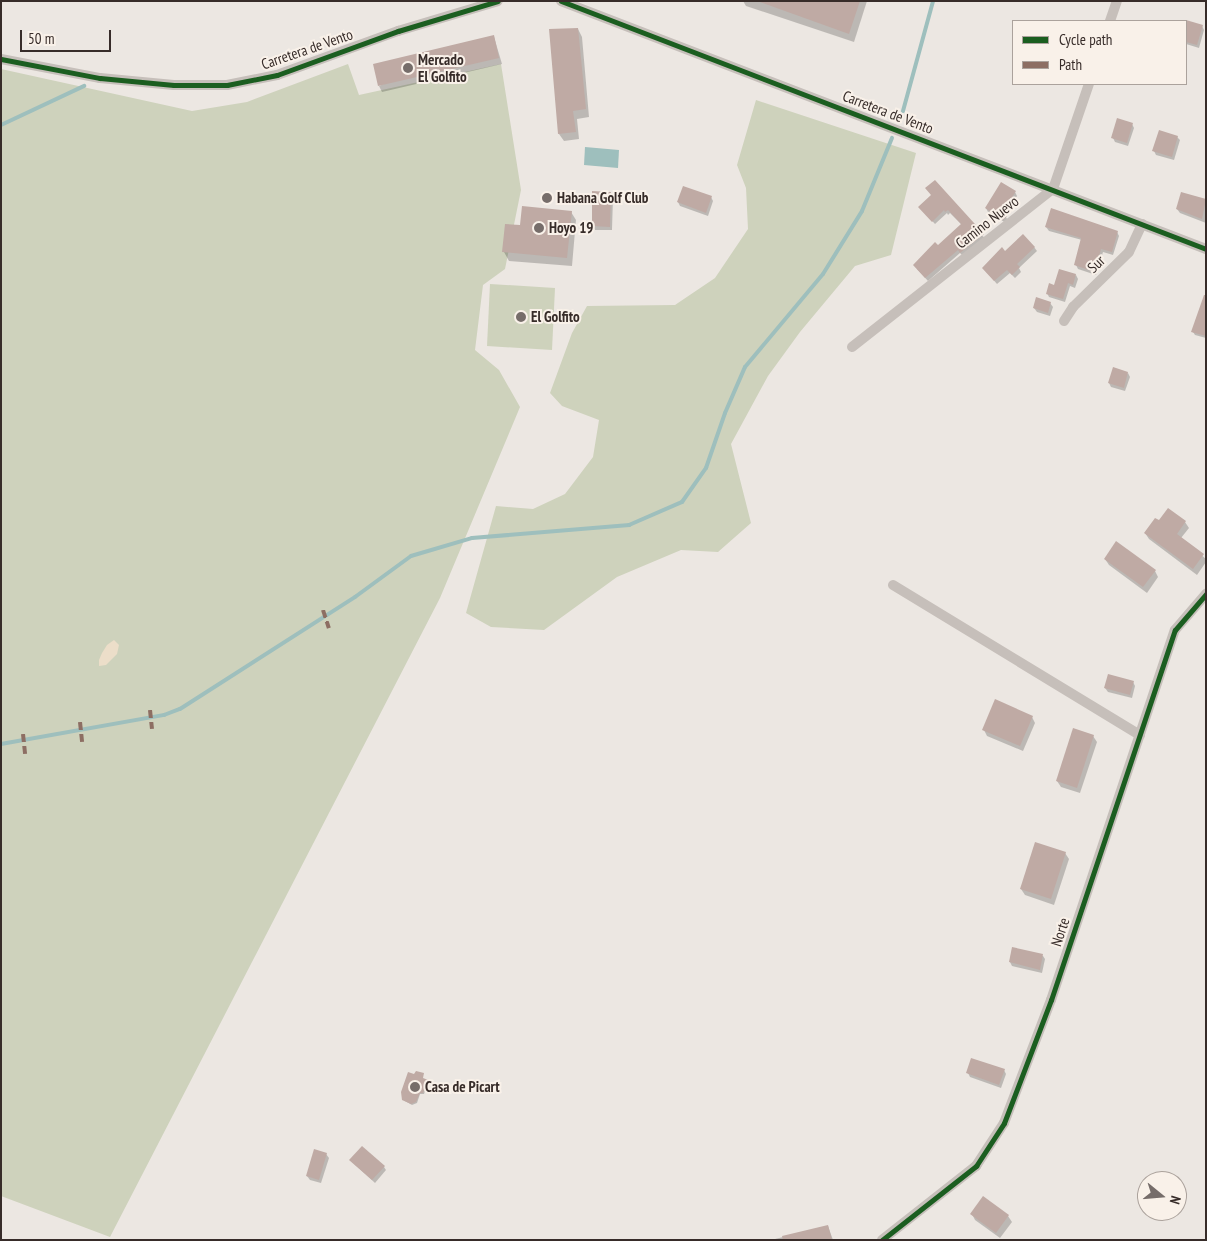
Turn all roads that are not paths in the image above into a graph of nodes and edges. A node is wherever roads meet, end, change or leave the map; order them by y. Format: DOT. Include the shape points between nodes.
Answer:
graph roads {
  1 [pos="498,1"];
  2 [pos="561,1"];
  3 [pos="1117,1"];
  4 [pos="1110,20"];
  5 [pos="1,58"];
  6 [pos="1089,85"];
  7 [pos="1053,189"];
  8 [pos="1142,224"];
  9 [pos="1206,249"];
  10 [pos="1064,320"];
  11 [pos="852,347"];
  12 [pos="893,585"];
  13 [pos="1206,594"];
  14 [pos="1140,735"];
  15 [pos="882,1240"];
  1 -- 5 [label="street, Carretera de Vento" via="398,31 278,75 227,85 174,86 100,78"];
  2 -- 7 [label="street, Carretera de Vento"];
  3 -- 4 [label="street"];
  6 -- 7 [label="street"];
  7 -- 8 [label="street, Carretera de Vento"];
  7 -- 11 [label="street, Camino Nuevo"];
  8 -- 9 [label="street, Carretera de Vento"];
  8 -- 10 [label="street, Sur" via="1129,252"];
  12 -- 14 [label="street"];
  13 -- 14 [label="street, Norte" via="1174,630"];
  14 -- 15 [label="street, Norte" via="1051,1000 1004,1123 976,1166"];
}
